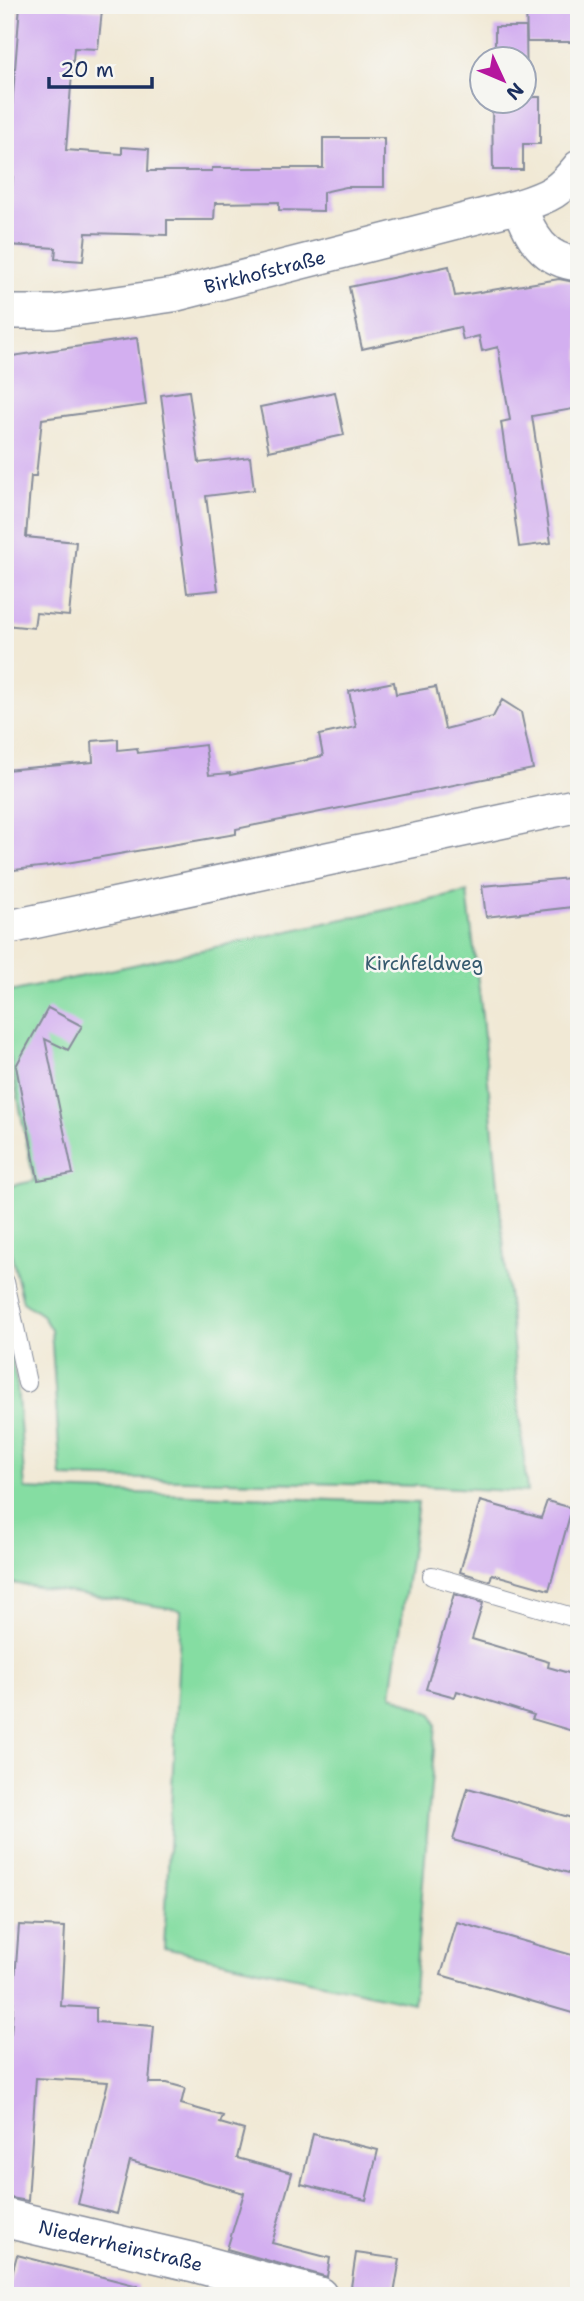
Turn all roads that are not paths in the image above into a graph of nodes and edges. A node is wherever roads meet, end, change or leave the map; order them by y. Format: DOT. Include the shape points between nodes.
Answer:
graph roads {
  1 [pos="579,167"];
  2 [pos="520,206"];
  3 [pos="579,264"];
  4 [pos="5,312"];
  5 [pos="579,805"];
  6 [pos="5,928"];
  7 [pos="5,1282"];
  8 [pos="27,1383"];
  9 [pos="432,1576"];
  10 [pos="579,1619"];
  11 [pos="5,2218"];
  12 [pos="318,2296"];
  1 -- 2 [label="street, Birkhofstraße" via="563,186"];
  2 -- 3 [label="street" via="537,244 553,257"];
  2 -- 4 [label="street, Birkhofstraße" via="173,295 54,312"];
  5 -- 6 [label="street"];
  7 -- 8 [label="lane"];
  9 -- 10 [label="lane"];
  11 -- 12 [label="main road, Niederrheinstraße"];
}
